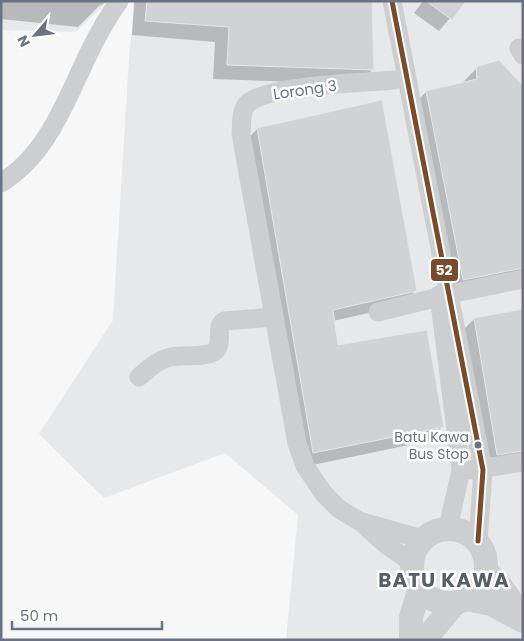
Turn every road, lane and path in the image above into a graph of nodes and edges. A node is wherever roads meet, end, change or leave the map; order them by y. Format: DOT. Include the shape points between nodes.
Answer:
graph roads {
  1 [pos="119,1"];
  2 [pos="392,1"];
  3 [pos="398,43"];
  4 [pos="395,80"];
  5 [pos="1,183"];
  6 [pos="523,279"];
  7 [pos="445,295"];
  8 [pos="378,312"];
  9 [pos="274,317"];
  10 [pos="139,377"];
  11 [pos="523,462"];
  12 [pos="461,470"];
  13 [pos="483,470"];
  14 [pos="361,522"];
  15 [pos="448,528"];
  16 [pos="422,539"];
  17 [pos="478,541"];
  18 [pos="412,563"];
  19 [pos="487,572"];
  20 [pos="420,588"];
  21 [pos="461,601"];
  22 [pos="523,616"];
  23 [pos="523,621"];
  24 [pos="411,640"];
  25 [pos="425,640"];
  1 -- 5 [label="street" via="94,41 75,86 45,140 12,176"];
  2 -- 3 [label="street"];
  3 -- 4 [label="street"];
  3 -- 7 [label="street"];
  4 -- 7 [label="street"];
  4 -- 9 [label="street, Lorong 3" via="287,90 259,97 247,104 242,114 241,134"];
  6 -- 7 [label="street"];
  7 -- 8 [label="street"];
  7 -- 12 [label="street"];
  7 -- 13 [label="street"];
  9 -- 10 [label="street" via="224,321 220,327 219,346 213,352 169,357"];
  9 -- 14 [label="street, Lorong 3" via="297,443 305,466 339,509"];
  11 -- 13 [label="street"];
  12 -- 13 [label="street"];
  12 -- 15 [label="street"];
  13 -- 17 [label="street"];
  14 -- 16 [label="street"];
  14 -- 18 [label="street"];
  15 -- 16 [label="street"];
  15 -- 17 [label="street" via="462,530"];
  16 -- 18 [label="street"];
  17 -- 19 [label="street" via="486,559"];
  18 -- 20 [label="street" via="413,576"];
  19 -- 21 [label="street" via="481,586"];
  19 -- 22 [label="street"];
  20 -- 21 [label="street" via="443,603"];
  20 -- 24 [label="street" via="411,617"];
  21 -- 23 [label="street" via="491,604"];
  21 -- 25 [label="street"];
}
